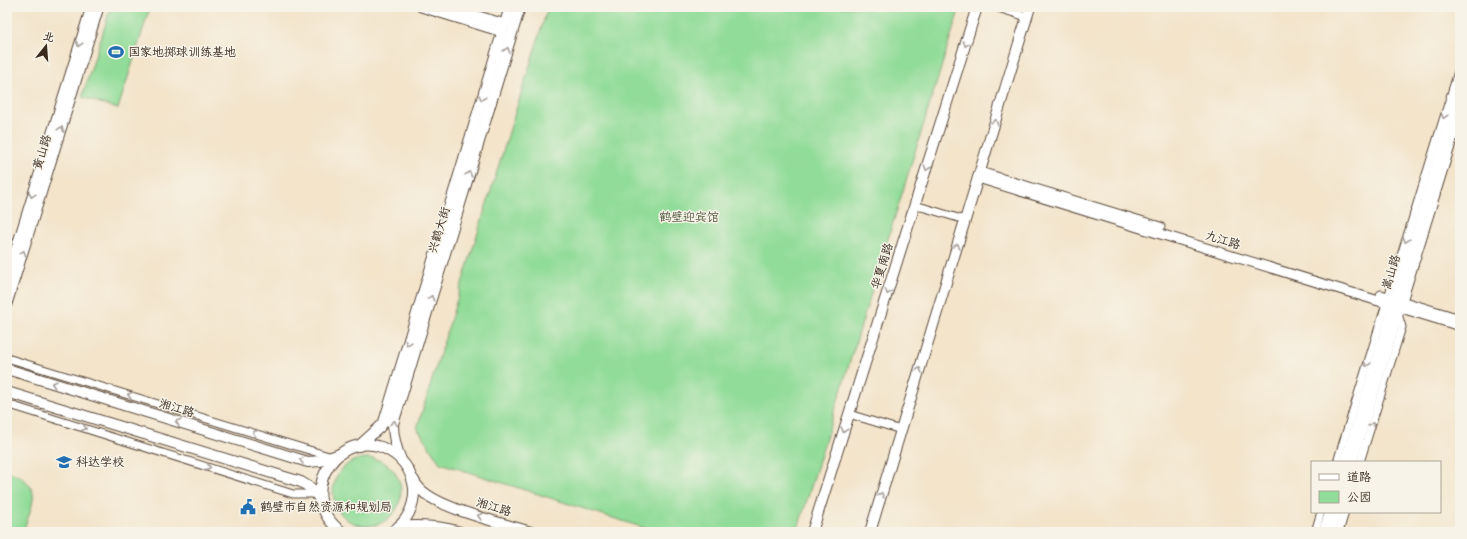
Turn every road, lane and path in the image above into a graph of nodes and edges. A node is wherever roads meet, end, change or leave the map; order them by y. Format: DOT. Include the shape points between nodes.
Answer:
graph roads {
  1 [pos="91,7"];
  2 [pos="99,7"];
  3 [pos="421,7"];
  4 [pos="449,7"];
  5 [pos="510,7"];
  6 [pos="520,7"];
  7 [pos="978,7"];
  8 [pos="995,7"];
  9 [pos="1030,7"];
  10 [pos="1027,17"];
  11 [pos="503,28"];
  12 [pos="1460,65"];
  13 [pos="1460,90"];
  14 [pos="1460,114"];
  15 [pos="979,175"];
  16 [pos="915,205"];
  17 [pos="965,220"];
  18 [pos="7,277"];
  19 [pos="7,304"];
  20 [pos="1395,304"];
  21 [pos="1460,320"];
  22 [pos="1460,326"];
  23 [pos="7,358"];
  24 [pos="7,369"];
  25 [pos="7,392"];
  26 [pos="7,404"];
  27 [pos="850,414"];
  28 [pos="901,430"];
  29 [pos="359,446"];
  30 [pos="336,455"];
  31 [pos="401,460"];
  32 [pos="1337,461"];
  33 [pos="1345,461"];
  34 [pos="1352,461"];
  35 [pos="1360,461"];
  36 [pos="412,478"];
  37 [pos="316,494"];
  38 [pos="322,504"];
  39 [pos="1321,513"];
  40 [pos="1330,513"];
  41 [pos="1337,513"];
  42 [pos="1345,513"];
  43 [pos="333,528"];
  44 [pos="395,530"];
  45 [pos="342,532"];
  46 [pos="421,532"];
  47 [pos="460,532"];
  48 [pos="531,532"];
  49 [pos="812,532"];
  50 [pos="870,532"];
  51 [pos="1315,532"];
  52 [pos="1323,532"];
  53 [pos="1331,532"];
  54 [pos="1339,532"];
  1 -- 18 [label="street, 黄山路, one-way"];
  19 -- 2 [label="street, 黄山路, one-way"];
  3 -- 11 [label="street"];
  4 -- 11 [label="street"];
  5 -- 11 [label="main road, 兴鹤大街"];
  31 -- 6 [label="main road, 兴鹤大街, one-way" via="393,436 393,424"];
  7 -- 16 [label="main road, 华夏南路, one-way"];
  8 -- 10 [label="street"];
  9 -- 10 [label="main road"];
  15 -- 10 [label="main road, one-way"];
  11 -- 29 [label="main road, 兴鹤大街, one-way" via="384,422"];
  12 -- 20 [label="street, one-way"];
  13 -- 20 [label="street, 嵩山路"];
  14 -- 20 [label="street, 嵩山路"];
  15 -- 17 [label="main road"];
  15 -- 20 [label="street, 九江路"];
  16 -- 17 [label="street"];
  16 -- 27 [label="main road, 华夏南路, one-way"];
  28 -- 17 [label="main road, one-way"];
  20 -- 21 [label="street, 九江路"];
  20 -- 22 [label="street, 九江路"];
  20 -- 32 [label="street, one-way"];
  20 -- 33 [label="street, 嵩山路"];
  20 -- 34 [label="street, 嵩山路"];
  35 -- 20 [label="street, one-way" via="1402,327"];
  30 -- 23 [label="street, one-way"];
  30 -- 24 [label="main road, 湘江路, one-way" via="308,462"];
  25 -- 37 [label="main road" via="302,482"];
  26 -- 37 [label="street, one-way" via="293,494"];
  27 -- 28 [label="street"];
  27 -- 49 [label="main road, 华夏南路, one-way"];
  50 -- 28 [label="main road, one-way"];
  29 -- 30 [label="main road, 湘江路"];
  29 -- 31 [label="main road" via="385,449"];
  30 -- 38 [label="main road" via="323,476 320,490"];
  31 -- 36 [label="main road, 湘江路"];
  36 -- 44 [label="main road" via="412,506 406,519"];
  48 -- 36 [label="main road, 湘江路, one-way" via="450,507 421,490"];
  37 -- 38 [label="main road"];
  38 -- 43 [label="main road"];
  39 -- 51 [label="street"];
  40 -- 52 [label="street"];
  41 -- 53 [label="street"];
  42 -- 54 [label="street"];
  43 -- 45 [label="main road"];
  44 -- 46 [label="street"];
  44 -- 47 [label="main road" via="412,526 436,526"];
}
